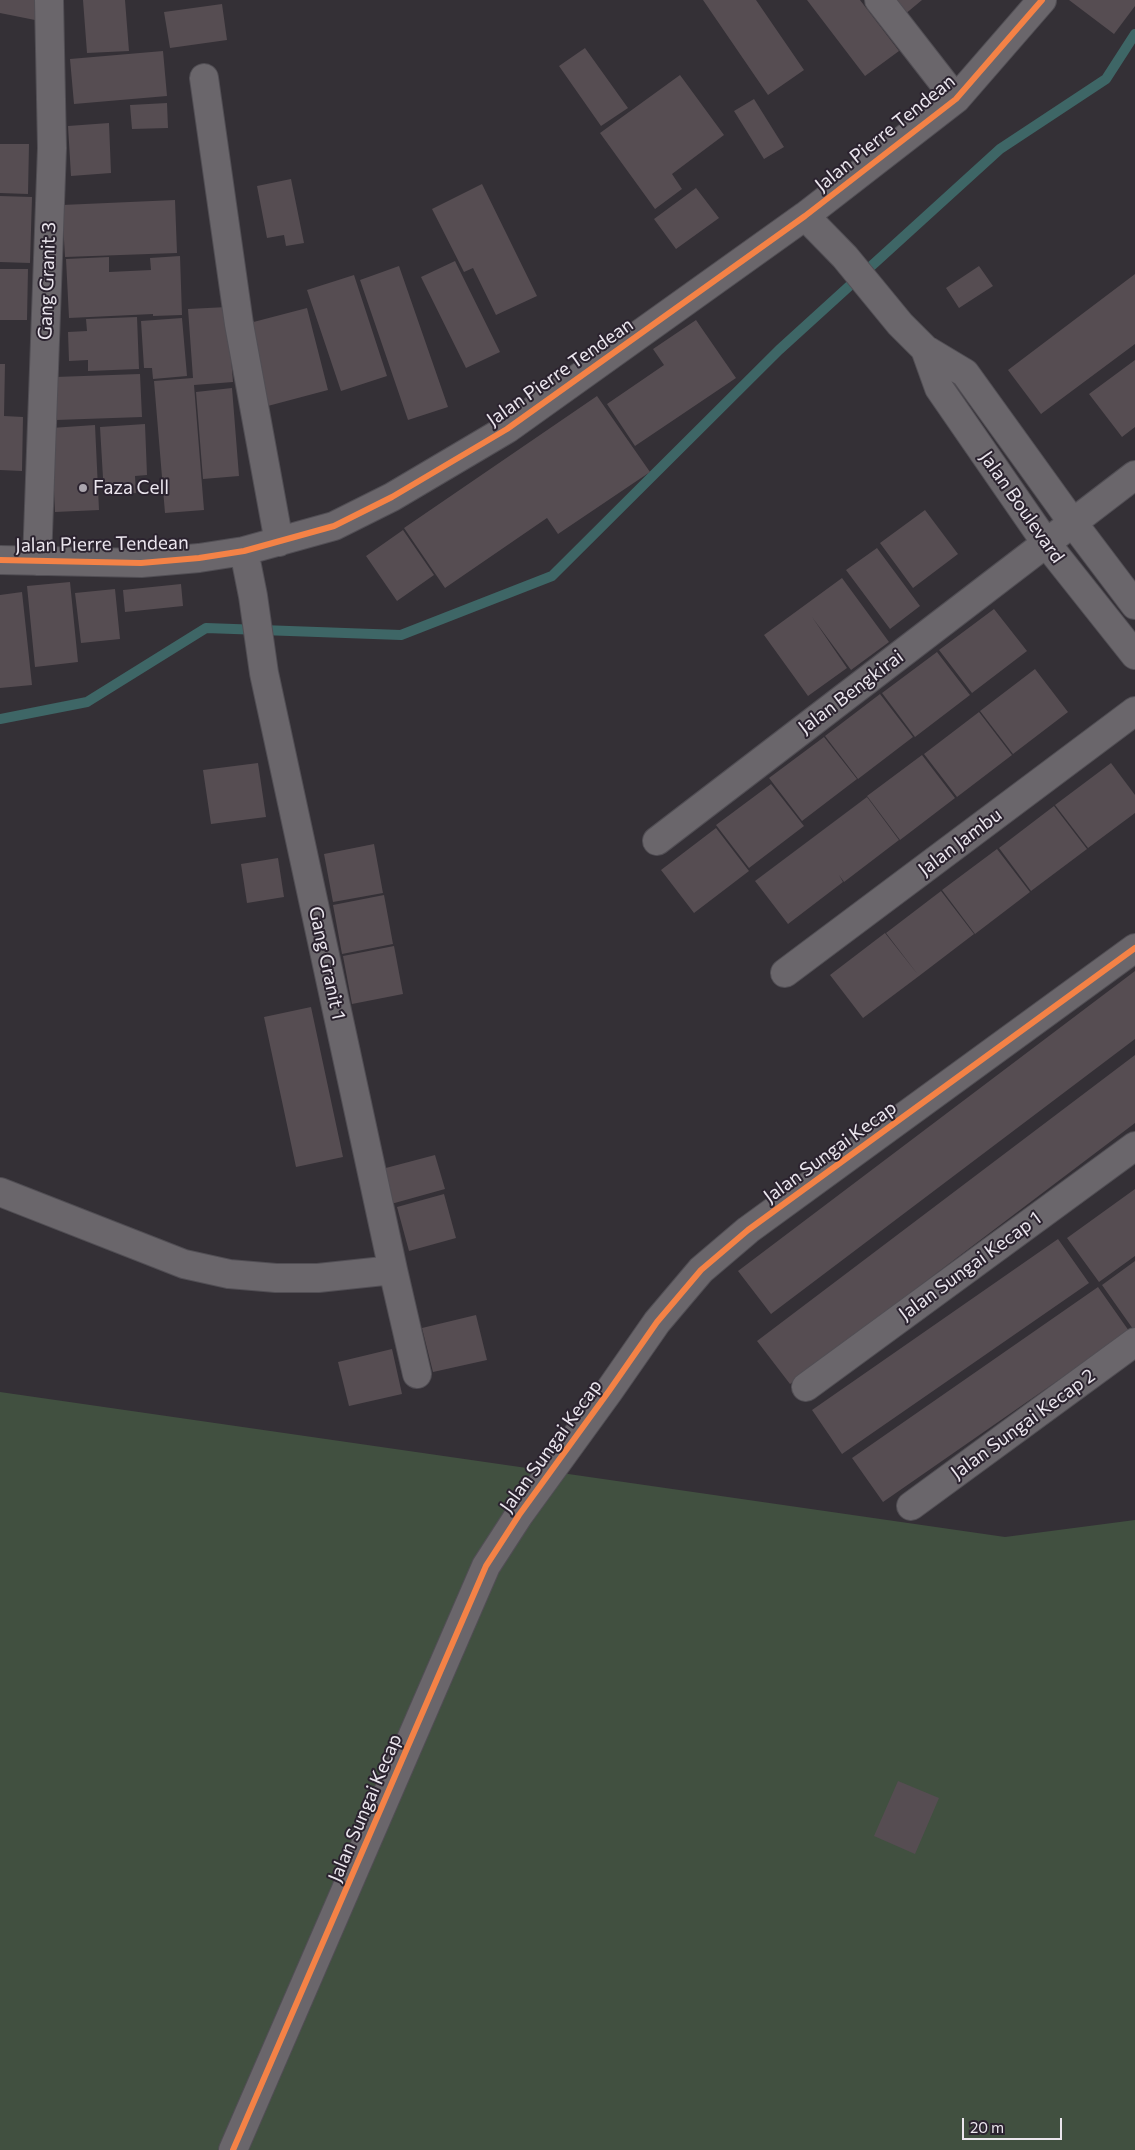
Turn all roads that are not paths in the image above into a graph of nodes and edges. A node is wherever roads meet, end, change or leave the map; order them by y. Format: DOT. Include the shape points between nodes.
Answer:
graph roads {
  1 [pos="49,0"];
  2 [pos="878,0"];
  3 [pos="1042,0"];
  4 [pos="204,78"];
  5 [pos="956,99"];
  6 [pos="805,216"];
  7 [pos="925,349"];
  8 [pos="1135,475"];
  9 [pos="1072,523"];
  10 [pos="279,542"];
  11 [pos="1046,543"];
  12 [pos="244,551"];
  13 [pos="0,560"];
  14 [pos="37,561"];
  15 [pos="1135,605"];
  16 [pos="1135,655"];
  17 [pos="1135,711"];
  18 [pos="657,841"];
  19 [pos="1135,948"];
  20 [pos="785,973"];
  21 [pos="1135,1146"];
  22 [pos="0,1192"];
  23 [pos="393,1270"];
  24 [pos="1135,1342"];
  25 [pos="417,1374"];
  26 [pos="806,1387"];
  27 [pos="911,1506"];
  28 [pos="234,2150"];
  1 -- 14 [label="street, Gang Granit 3" via="52,148"];
  2 -- 5 [label="street"];
  3 -- 5 [label="street, Jalan Pierre Tendean"];
  4 -- 10 [label="street" via="239,324"];
  5 -- 6 [label="street, Jalan Pierre Tendean"];
  6 -- 7 [label="street, Jalan Boulevard"];
  6 -- 10 [label="street, Jalan Pierre Tendean" via="507,429 392,497 334,526"];
  7 -- 9 [label="street, Jalan Boulevard" via="965,373"];
  7 -- 11 [label="street, Jalan Boulevard" via="939,388"];
  8 -- 9 [label="street, Jalan Bengkirai"];
  9 -- 11 [label="street, Jalan Bengkirai"];
  9 -- 15 [label="street, Jalan Boulevard"];
  10 -- 12 [label="street, Jalan Pierre Tendean"];
  11 -- 16 [label="street, Jalan Boulevard"];
  11 -- 18 [label="street, Jalan Bengkirai"];
  12 -- 14 [label="street, Jalan Pierre Tendean" via="141,562"];
  12 -- 23 [label="street, Gang Granit 1" via="264,674"];
  13 -- 14 [label="street, Jalan Pierre Tendean"];
  17 -- 20 [label="street, Jalan Jambu"];
  19 -- 28 [label="street, Jalan Sungai Kecap" via="748,1230 701,1270 657,1322 486,1566"];
  21 -- 26 [label="street, Jalan Sungai Kecap 1"];
  22 -- 23 [label="street" via="184,1264 229,1274 318,1278"];
  23 -- 25 [label="street, Gang Granit 1"];
  24 -- 27 [label="street, Jalan Sungai Kecap 2"];
}
